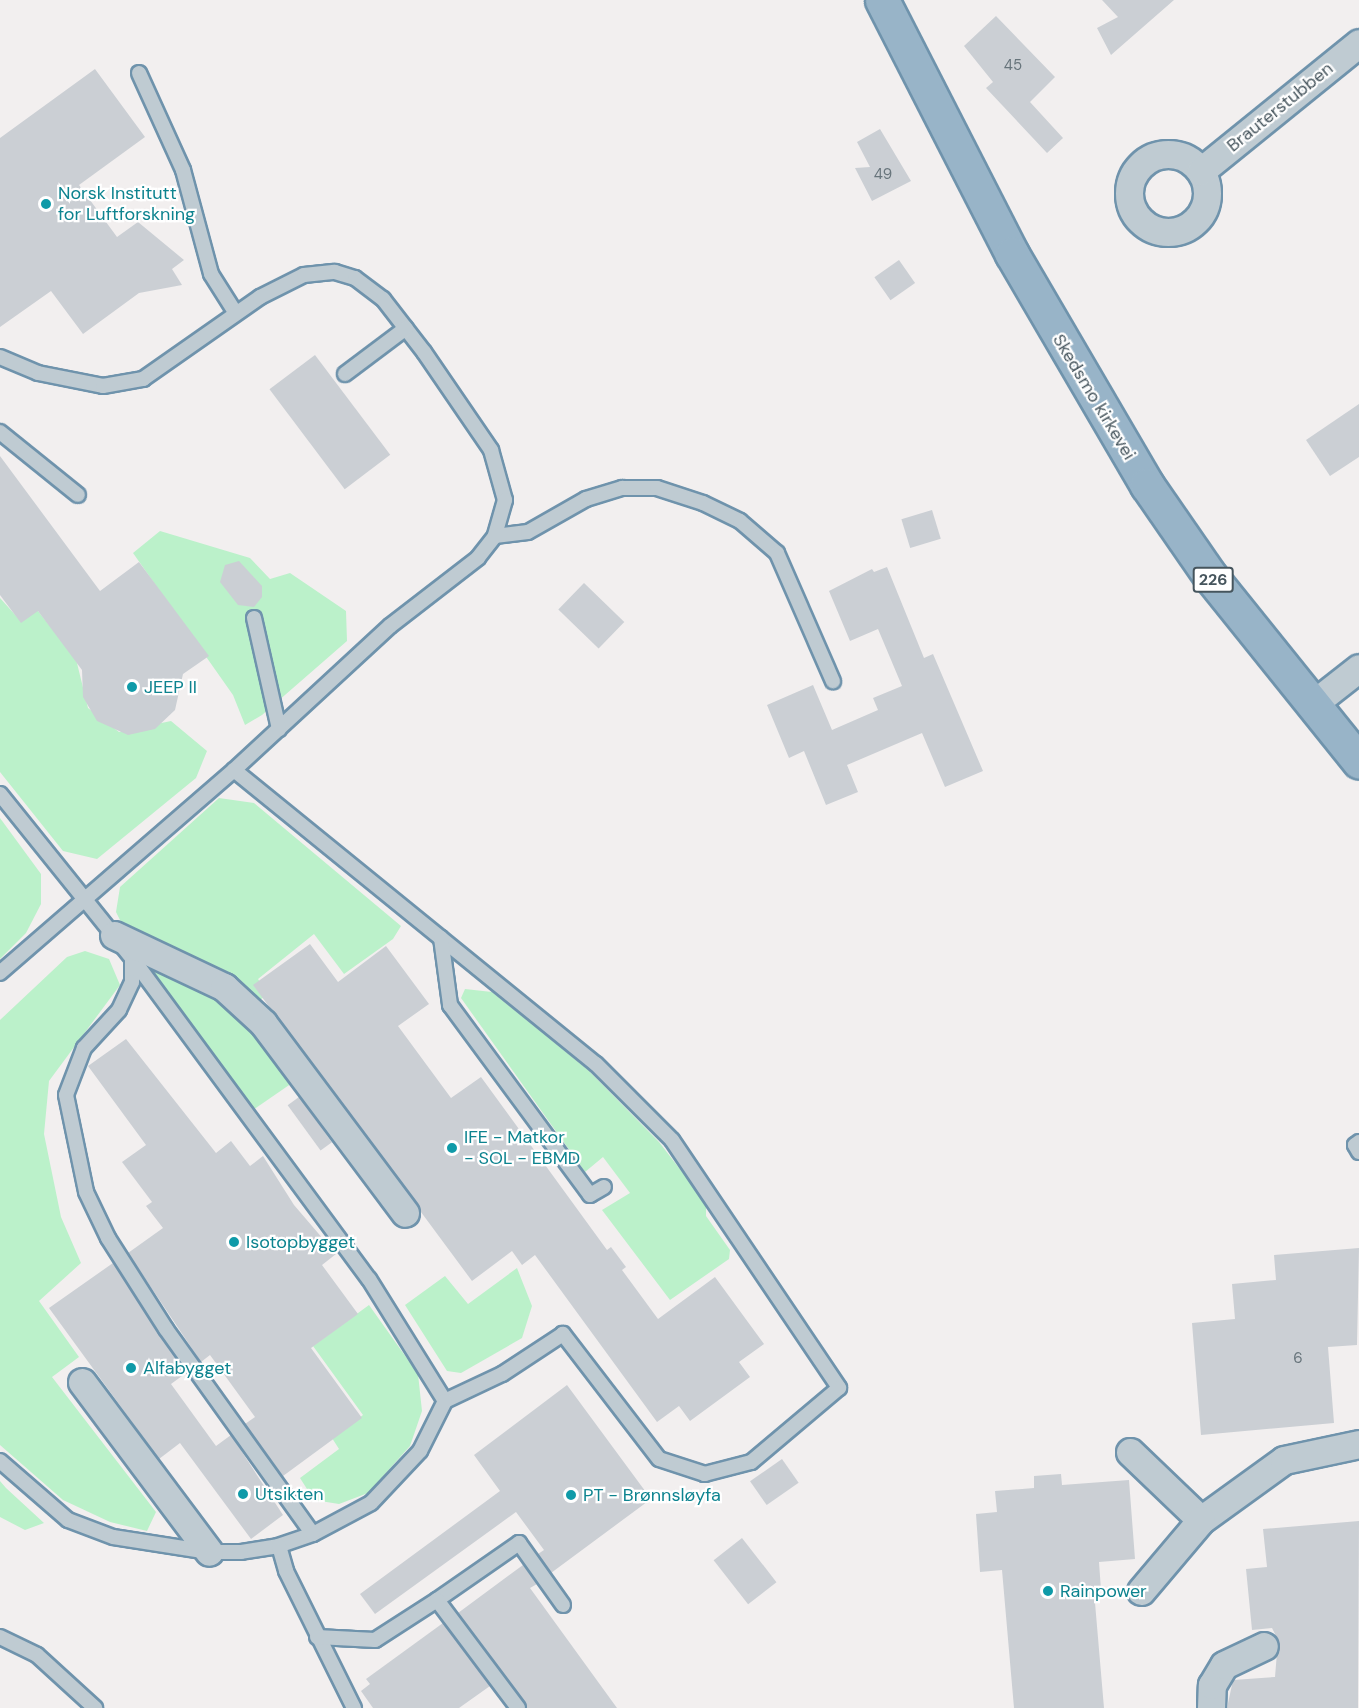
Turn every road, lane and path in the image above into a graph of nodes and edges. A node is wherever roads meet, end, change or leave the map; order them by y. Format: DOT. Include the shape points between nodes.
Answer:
graph roads {
  1 [pos="882,0"];
  2 [pos="1359,43"];
  3 [pos="139,73"];
  4 [pos="1201,171"];
  5 [pos="235,312"];
  6 [pos="406,328"];
  7 [pos="0,357"];
  8 [pos="345,374"];
  9 [pos="0,432"];
  10 [pos="78,495"];
  11 [pos="495,536"];
  12 [pos="254,618"];
  13 [pos="1359,668"];
  14 [pos="833,681"];
  15 [pos="1313,704"];
  16 [pos="279,729"];
  17 [pos="1359,761"];
  18 [pos="234,770"];
  19 [pos="0,794"];
  20 [pos="86,898"];
  21 [pos="114,935"];
  22 [pos="441,938"];
  23 [pos="132,958"];
  24 [pos="0,973"];
  25 [pos="604,1187"];
  26 [pos="405,1213"];
  27 [pos="82,1382"];
  28 [pos="445,1401"];
  29 [pos="1359,1444"];
  30 [pos="1130,1452"];
  31 [pos="0,1461"];
  32 [pos="1201,1520"];
  33 [pos="314,1534"];
  34 [pos="279,1546"];
  35 [pos="208,1552"];
  36 [pos="1141,1591"];
  37 [pos="437,1599"];
  38 [pos="563,1605"];
  39 [pos="0,1637"];
  40 [pos="318,1637"];
  41 [pos="1264,1647"];
  42 [pos="95,1708"];
  43 [pos="354,1708"];
  44 [pos="518,1708"];
  45 [pos="1211,1708"];
  1 -- 15 [label="highway, Skedsmo kirkevei / 226" via="1012,254 1104,415 1203,567"];
  2 -- 4 [label="street, Brauterstubben"];
  3 -- 5 [label="lane" via="183,170 211,274"];
  5 -- 6 [label="lane" via="304,275 335,272 367,285"];
  5 -- 7 [label="lane" via="143,379 117,385 38,373"];
  6 -- 8 [label="lane"];
  6 -- 11 [label="lane" via="491,450 505,500"];
  9 -- 10 [label="lane"];
  11 -- 14 [label="lane" via="528,532 586,499 622,488 657,488 703,503 740,521 777,553"];
  11 -- 16 [label="lane" via="478,558 390,627"];
  12 -- 16 [label="lane"];
  13 -- 15 [label="street"];
  15 -- 17 [label="highway, Skedsmo kirkevei / 226"];
  16 -- 18 [label="lane"];
  18 -- 20 [label="lane"];
  18 -- 22 [label="lane"];
  19 -- 20 [label="lane"];
  20 -- 21 [label="lane"];
  20 -- 24 [label="lane"];
  21 -- 23 [label="lane"];
  21 -- 26 [label="street" via="224,987 262,1023"];
  22 -- 25 [label="lane" via="450,1005 590,1195"];
  22 -- 28 [label="lane" via="596,1064 672,1140 839,1388 751,1462 705,1474 659,1459 563,1334 502,1374"];
  23 -- 28 [label="lane" via="369,1279"];
  23 -- 33 [label="lane" via="132,982 119,1010 84,1048 66,1095 86,1192 108,1238 166,1329"];
  27 -- 35 [label="street"];
  28 -- 33 [label="lane" via="420,1451 370,1503"];
  29 -- 32 [label="street" via="1284,1460"];
  30 -- 32 [label="street"];
  31 -- 35 [label="lane" via="68,1520 113,1537"];
  32 -- 36 [label="street"];
  33 -- 34 [label="lane"];
  34 -- 35 [label="lane"];
  34 -- 40 [label="lane"];
  37 -- 38 [label="lane" via="519,1543"];
  37 -- 40 [label="lane" via="375,1640"];
  37 -- 44 [label="lane"];
  39 -- 42 [label="lane" via="37,1655"];
  40 -- 43 [label="lane"];
  41 -- 45 [label="street" via="1224,1665 1212,1685"];
}
